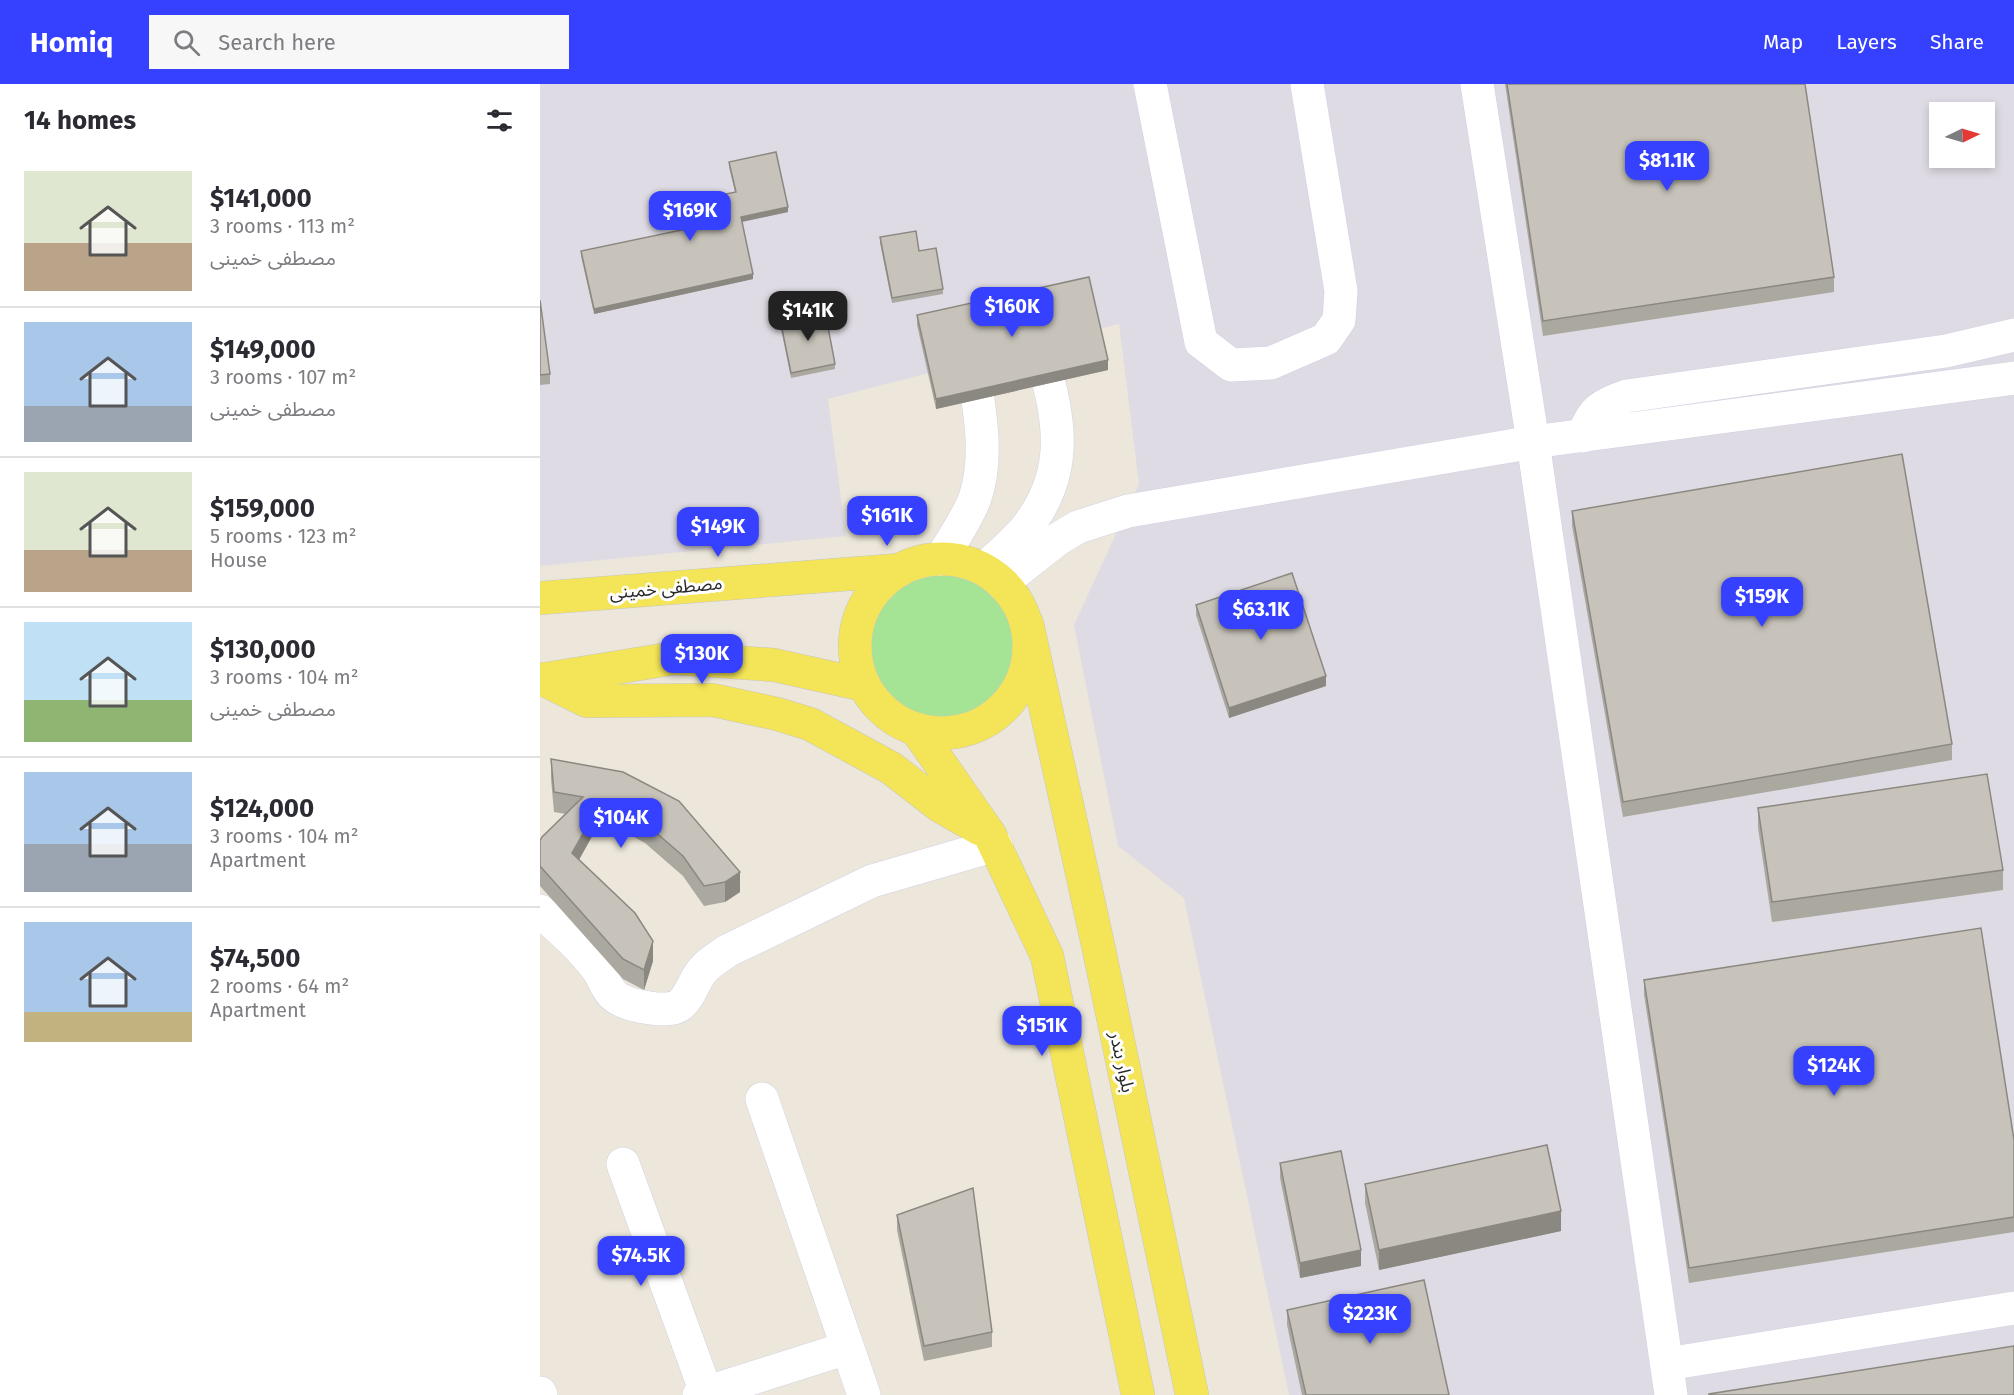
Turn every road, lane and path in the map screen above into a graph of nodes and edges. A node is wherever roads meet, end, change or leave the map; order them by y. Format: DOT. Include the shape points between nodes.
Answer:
graph roads {
  1 [pos="1150,84"];
  2 [pos="1307,84"];
  3 [pos="1477,84"];
  4 [pos="2014,335"];
  5 [pos="1037,339"];
  6 [pos="972,359"];
  7 [pos="2014,378"];
  8 [pos="1583,436"];
  9 [pos="1533,442"];
  10 [pos="941,559"];
  11 [pos="900,570"];
  12 [pos="993,576"];
  13 [pos="540,598"];
  14 [pos="1027,624"];
  15 [pos="542,680"];
  16 [pos="864,685"];
  17 [pos="916,729"];
  18 [pos="993,840"];
  19 [pos="540,911"];
  20 [pos="762,1099"];
  21 [pos="623,1164"];
  22 [pos="2014,1308"];
  23 [pos="847,1347"];
  24 [pos="1669,1379"];
  25 [pos="704,1394"];
  26 [pos="864,1395"];
  27 [pos="1138,1395"];
  28 [pos="1192,1395"];
  1 -- 2 [label="street" via="1201,342 1231,365 1271,363 1326,339 1339,320 1341,291"];
  3 -- 9 [label="street"];
  4 -- 8 [label="street" via="1946,351 1627,396 1604,405 1589,419"];
  5 -- 12 [label="street" via="1053,400 1058,441 1049,492"];
  6 -- 10 [label="street" via="982,429 981,466 975,497"];
  7 -- 8 [label="street"];
  8 -- 9 [label="street"];
  9 -- 12 [label="street" via="1128,512 1078,526"];
  9 -- 24 [label="street"];
  10 -- 11 [label="main road" via="920,561"];
  10 -- 12 [label="main road" via="963,561"];
  11 -- 13 [label="main road, مصطفی خمینی"];
  11 -- 16 [label="main road" via="868,599 859,620 855,641"];
  12 -- 14 [label="main road" via="1016,600"];
  14 -- 17 [label="main road" via="1026,667 1003,708 984,722 962,730 939,733"];
  14 -- 28 [label="main road, بلوار بندر"];
  15 -- 16 [label="main road" via="675,658 774,665"];
  15 -- 18 [label="main road" via="587,701 713,700 810,724 891,768"];
  16 -- 17 [label="main road" via="877,704"];
  17 -- 18 [label="main road"];
  18 -- 19 [label="street" via="872,881 727,951 701,972 682,1004 673,1010 619,999 609,991 599,971"];
  18 -- 27 [label="main road" via="1047,956"];
  20 -- 23 [label="street"];
  21 -- 25 [label="street"];
  22 -- 24 [label="street"];
  23 -- 25 [label="street"];
  23 -- 26 [label="street"];
}
